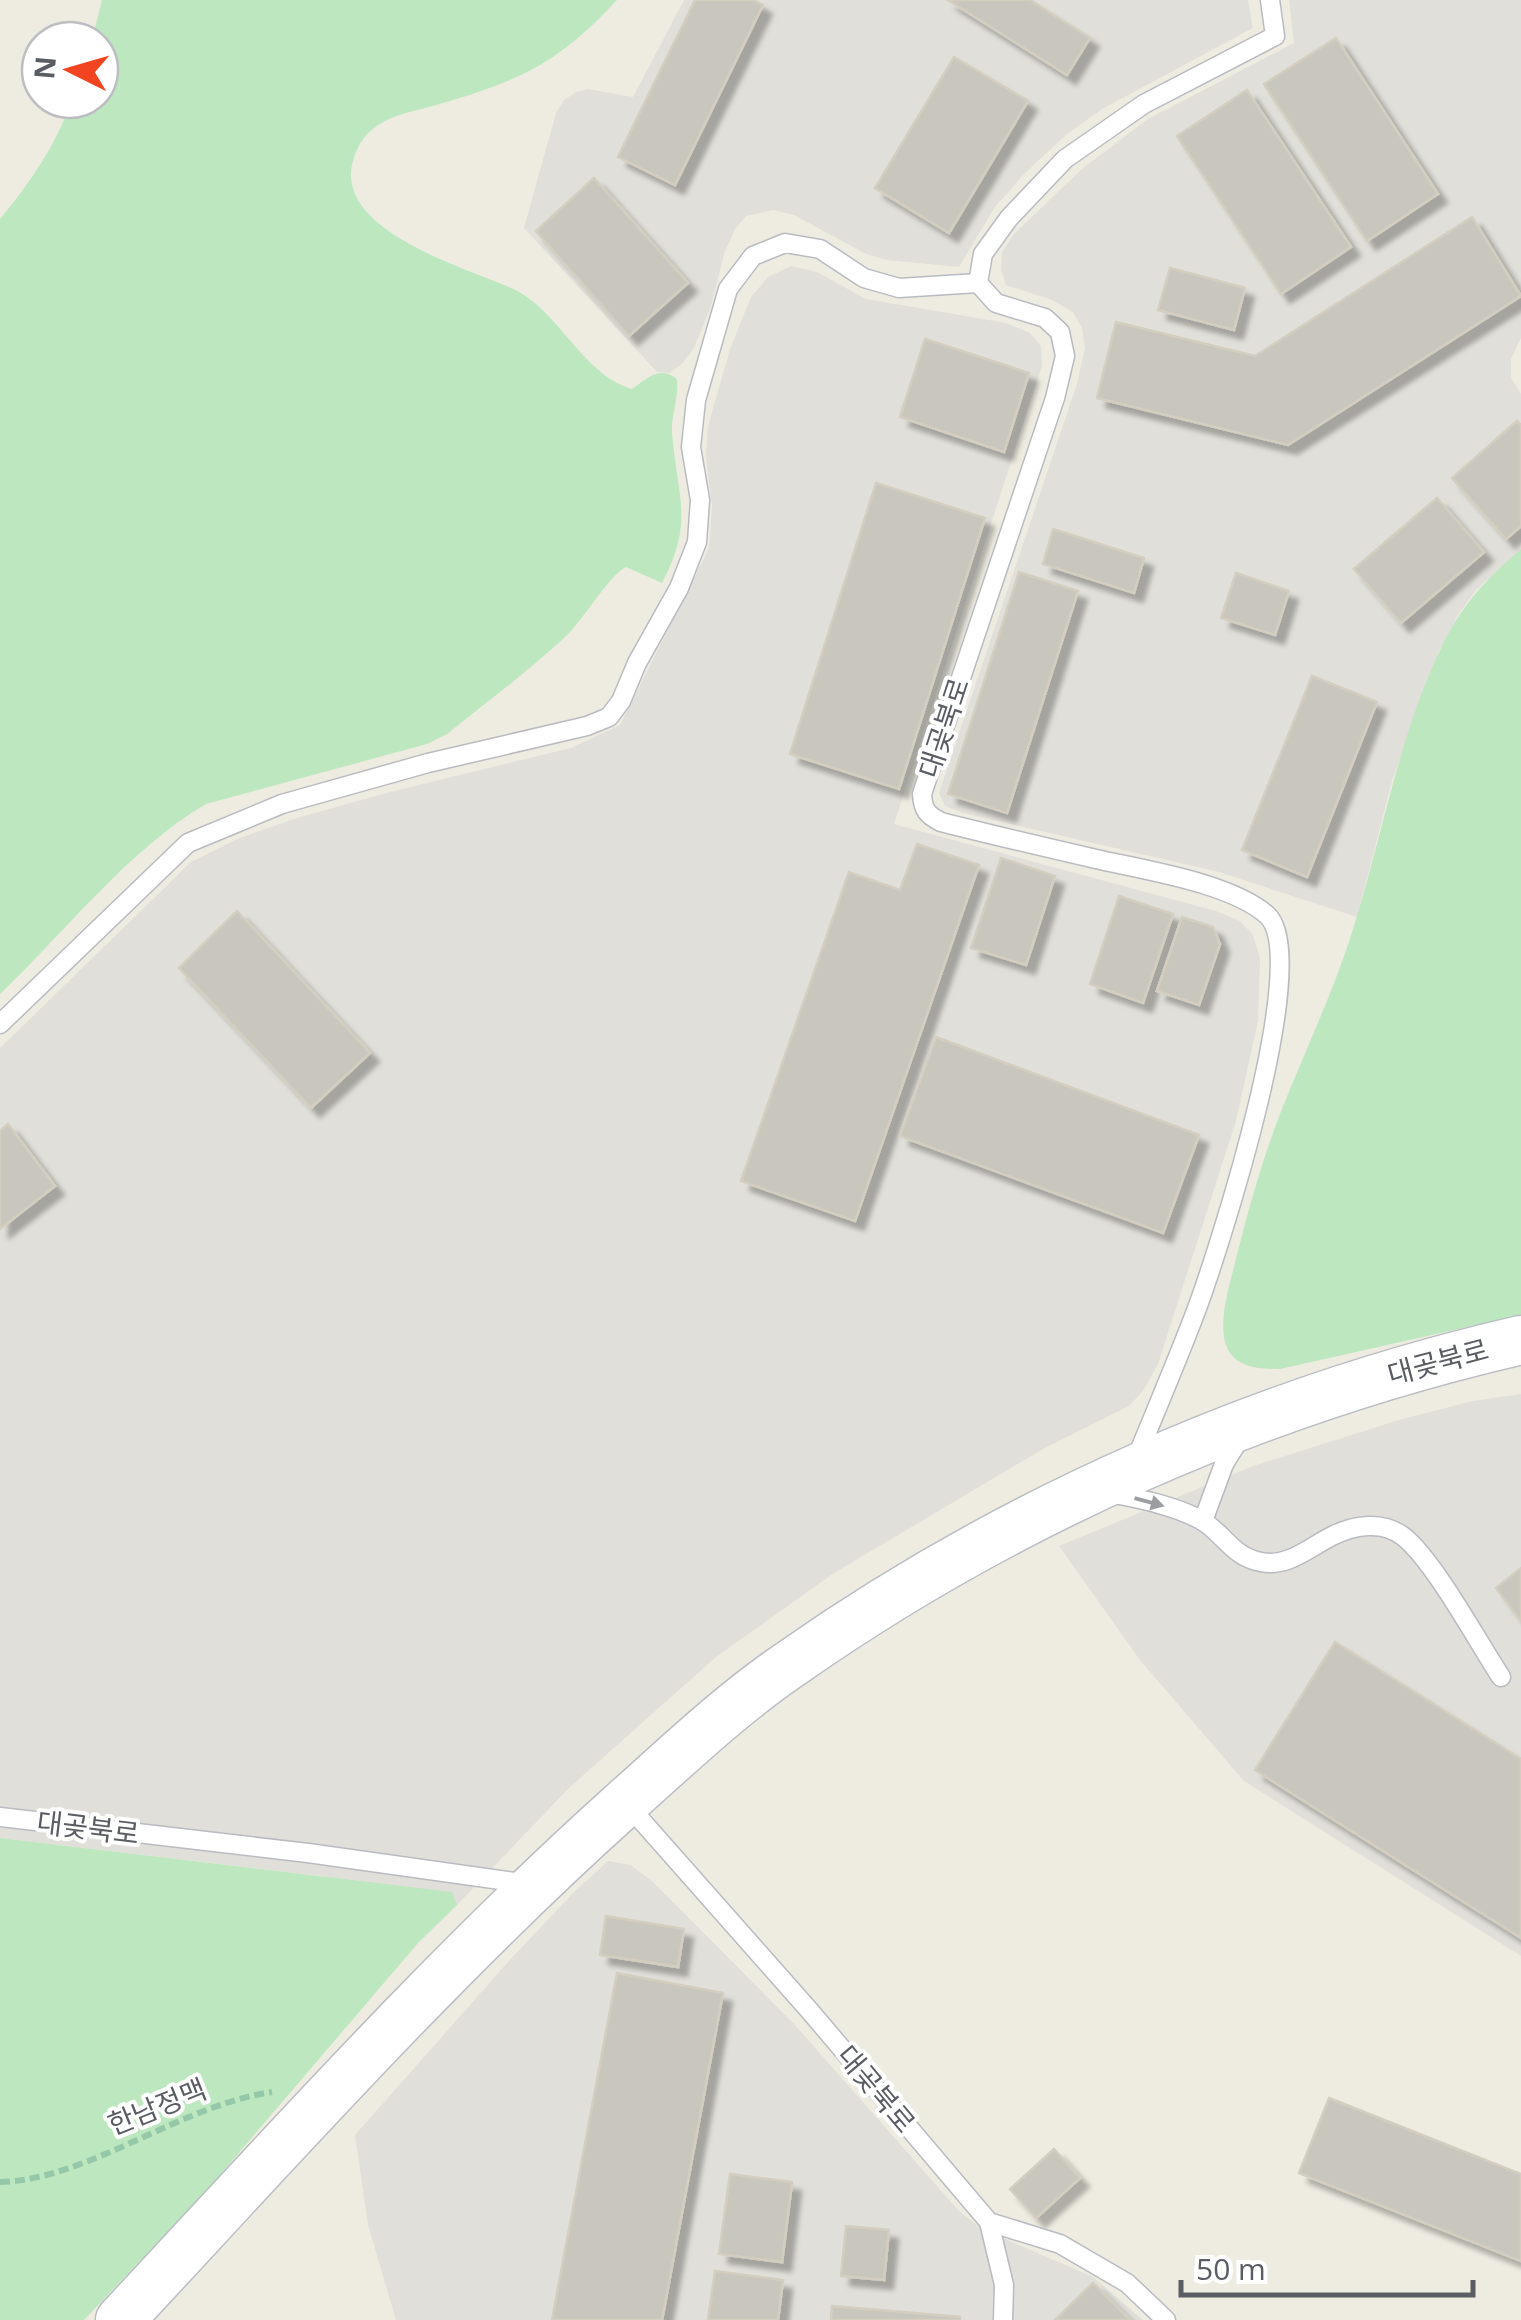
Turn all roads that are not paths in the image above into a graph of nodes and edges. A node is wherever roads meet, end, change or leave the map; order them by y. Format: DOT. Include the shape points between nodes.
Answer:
graph roads {
  1 [pos="1270,0"];
  2 [pos="978,283"];
  3 [pos="0,1024"];
  4 [pos="1521,1340"];
  5 [pos="1250,1423"];
  6 [pos="1112,1480"];
  7 [pos="1203,1521"];
  8 [pos="1501,1676"];
  9 [pos="626,1802"];
  10 [pos="0,1817"];
  11 [pos="534,1884"];
  12 [pos="989,2222"];
  13 [pos="120,2320"];
  14 [pos="1003,2320"];
  15 [pos="1166,2320"];
  1 -- 2 [label="lane" via="1275,36 1144,104 1065,159 983,254"];
  2 -- 3 [label="lane" via="899,288 864,278 820,249 785,242 752,256 728,290 696,400 697,542 608,717 282,804 188,843"];
  2 -- 6 [label="lane, 대곶북로" via="996,303 1045,318 1060,332 1065,356 922,794 923,808 940,822 1242,896 1272,918 1280,950 1278,1010 1246,1153 1197,1309"];
  4 -- 5 [label="street, 대곶북로" via="1347,1387"];
  5 -- 6 [label="street, 대곶북로"];
  5 -- 7 [label="lane" via="1224,1464"];
  6 -- 7 [label="lane, one-way"];
  6 -- 9 [label="street, 대곶북로" via="935,1572 786,1666"];
  7 -- 8 [label="lane" via="1225,1544 1265,1564 1364,1525 1404,1536"];
  9 -- 11 [label="street, 대곶북로"];
  9 -- 12 [label="lane, 대곶북로"];
  10 -- 11 [label="lane, 대곶북로"];
  11 -- 13 [label="street, 대곶북로"];
  12 -- 14 [label="lane" via="1004,2284"];
  12 -- 15 [label="lane" via="1060,2244 1127,2283"];
}
